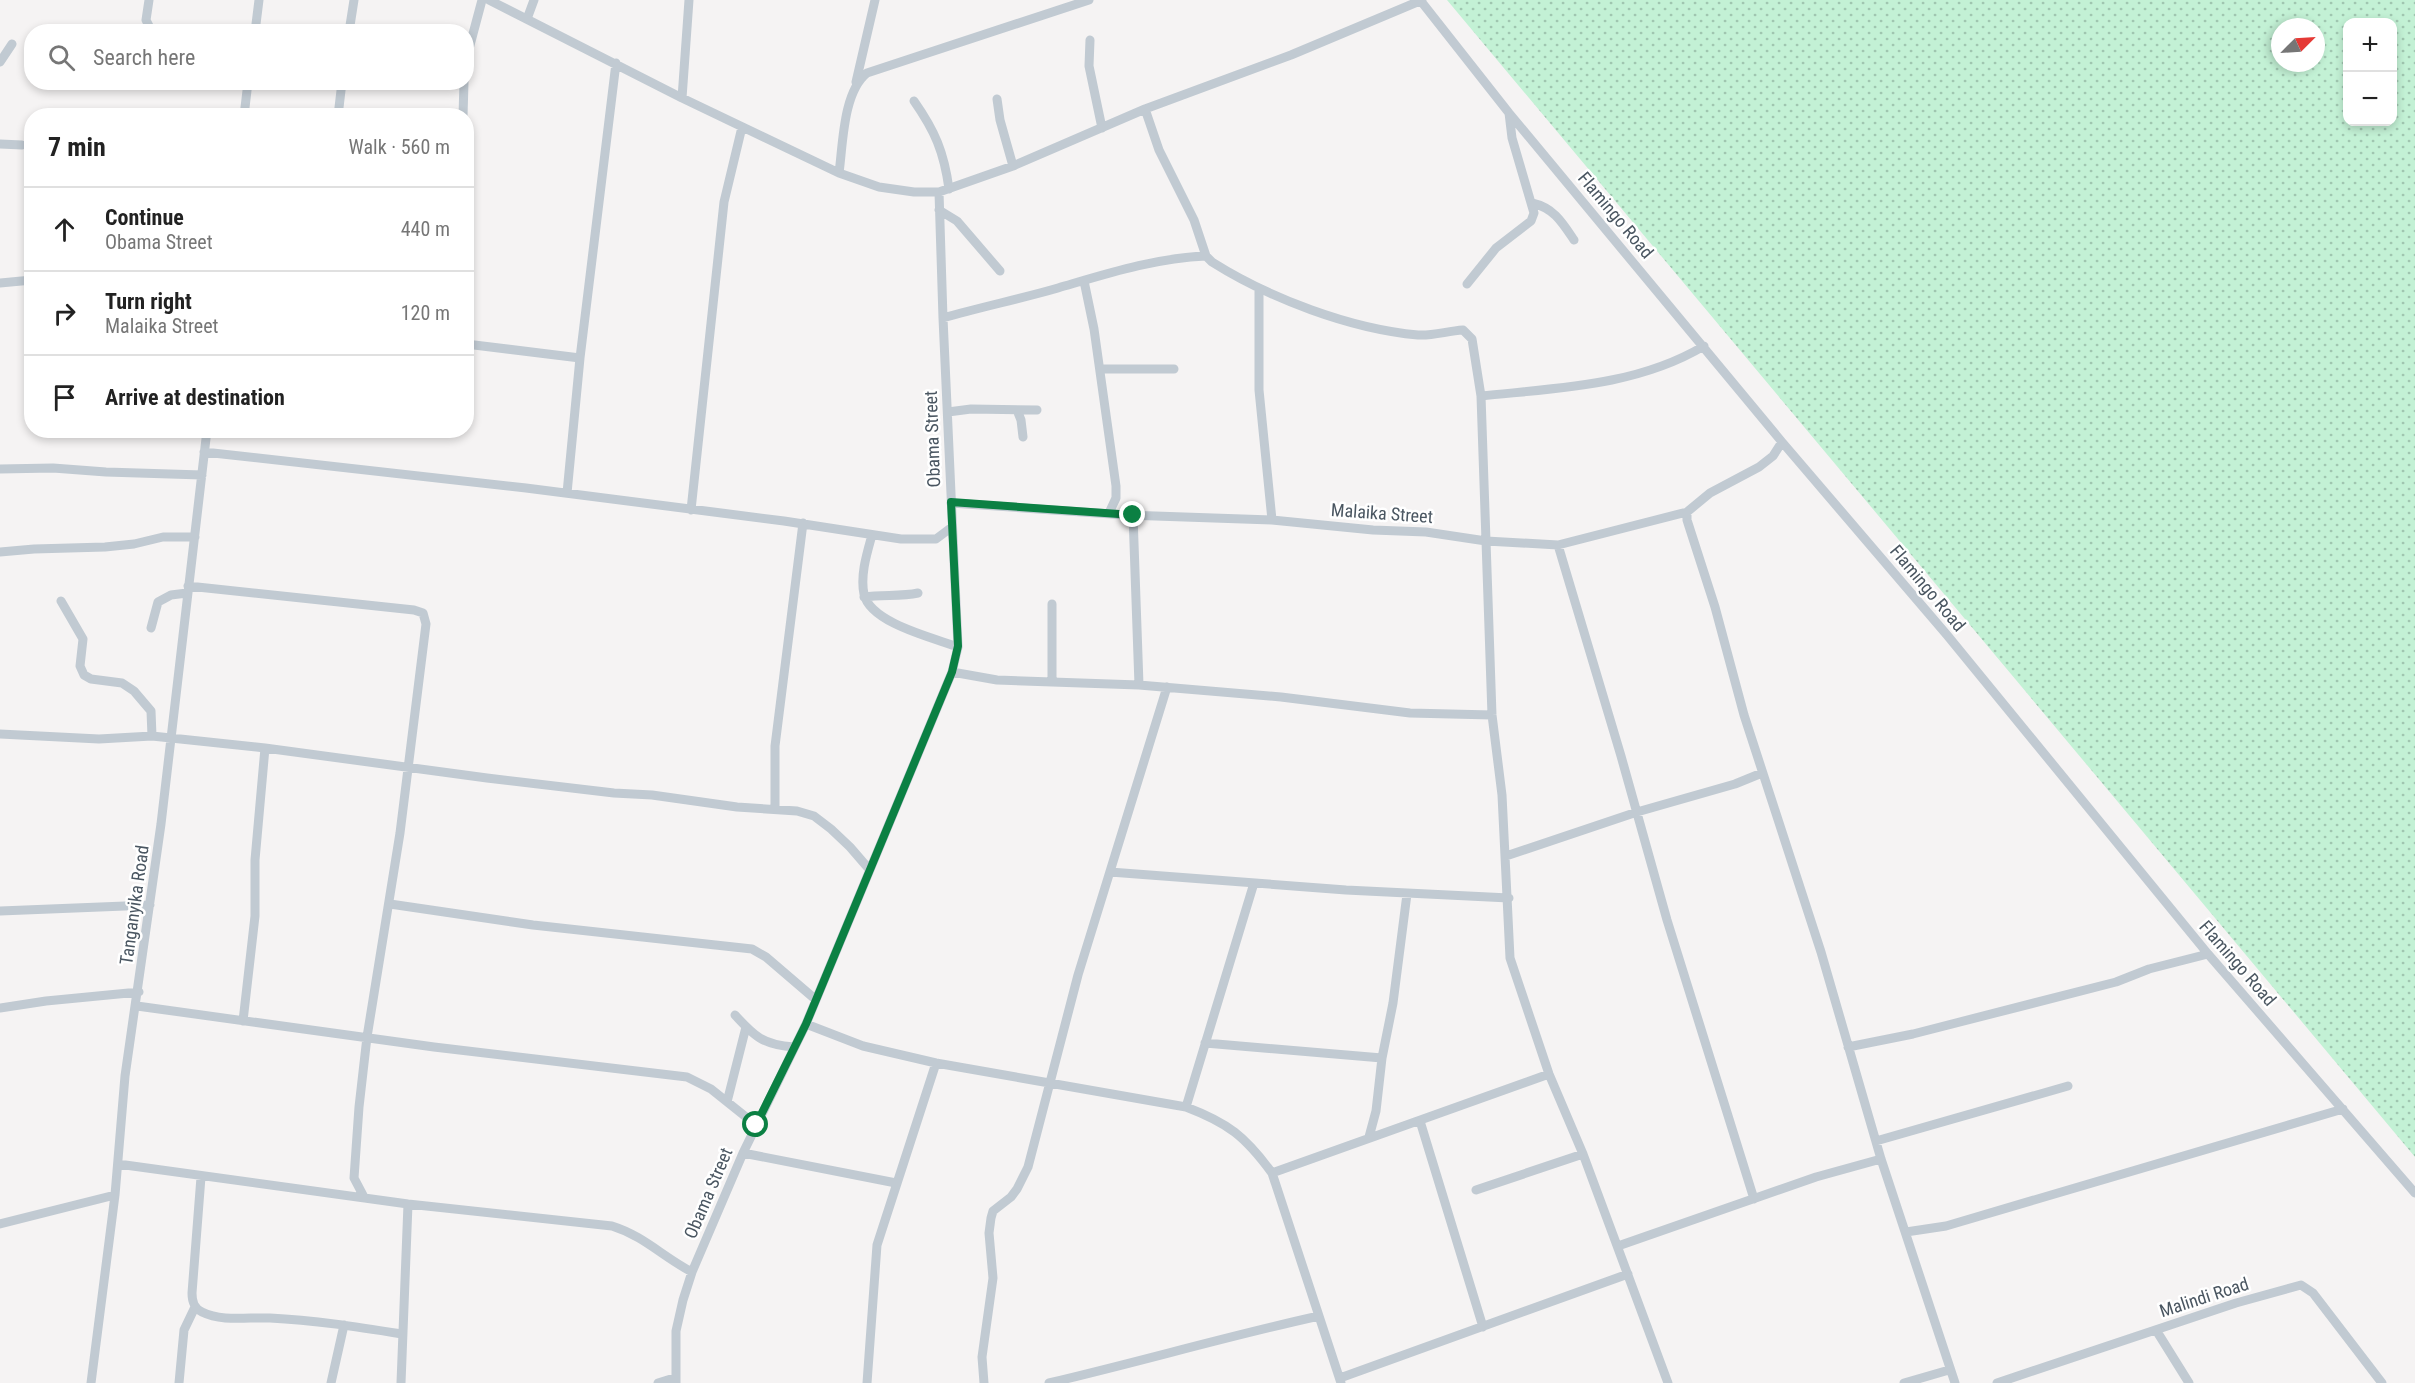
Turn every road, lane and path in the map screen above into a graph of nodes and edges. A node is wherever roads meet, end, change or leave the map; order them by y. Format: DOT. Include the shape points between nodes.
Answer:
graph roads {
  1 [pos="149,0"];
  2 [pos="259,0"];
  3 [pos="354,0"];
  4 [pos="482,0"];
  5 [pos="489,0"];
  6 [pos="534,0"];
  7 [pos="689,0"];
  8 [pos="875,0"];
  9 [pos="1057,0"];
  10 [pos="1089,0"];
  11 [pos="1421,0"];
  12 [pos="1059,11"];
  13 [pos="527,19"];
  14 [pos="148,24"];
  15 [pos="256,24"];
  16 [pos="350,24"];
  17 [pos="474,30"];
  18 [pos="1090,40"];
  19 [pos="12,44"];
  20 [pos="0,62"];
  21 [pos="616,63"];
  22 [pos="856,84"];
  23 [pos="247,90"];
  24 [pos="341,90"];
  25 [pos="464,90"];
  26 [pos="682,98"];
  27 [pos="997,99"];
  28 [pos="914,101"];
  29 [pos="245,108"];
  30 [pos="339,108"];
  31 [pos="463,108"];
  32 [pos="1145,109"];
  33 [pos="1509,112"];
  34 [pos="742,128"];
  35 [pos="1102,128"];
  36 [pos="0,144"];
  37 [pos="22,145"];
  38 [pos="1013,166"];
  39 [pos="839,174"];
  40 [pos="944,190"];
  41 [pos="1532,203"];
  42 [pos="939,210"];
  43 [pos="1574,240"];
  44 [pos="1206,256"];
  45 [pos="1000,271"];
  46 [pos="24,281"];
  47 [pos="1084,281"];
  48 [pos="0,284"];
  49 [pos="1467,284"];
  50 [pos="1259,288"];
  51 [pos="943,318"];
  52 [pos="474,345"];
  53 [pos="1704,346"];
  54 [pos="580,358"];
  55 [pos="1100,369"];
  56 [pos="1174,369"];
  57 [pos="1480,396"];
  58 [pos="1017,410"];
  59 [pos="1037,410"];
  60 [pos="948,412"];
  61 [pos="1023,437"];
  62 [pos="206,438"];
  63 [pos="1782,442"];
  64 [pos="204,452"];
  65 [pos="0,469"];
  66 [pos="202,475"];
  67 [pos="567,493"];
  68 [pos="1116,498"];
  69 [pos="951,502"];
  70 [pos="691,510"];
  71 [pos="1687,512"];
  72 [pos="1109,513"];
  73 [pos="1130,515"];
  74 [pos="1272,520"];
  75 [pos="803,523"];
  76 [pos="952,527"];
  77 [pos="872,535"];
  78 [pos="195,537"];
  79 [pos="936,539"];
  80 [pos="1486,541"];
  81 [pos="1558,545"];
  82 [pos="954,550"];
  83 [pos="0,552"];
  84 [pos="188,589"];
  85 [pos="918,593"];
  86 [pos="864,597"];
  87 [pos="61,601"];
  88 [pos="1052,604"];
  89 [pos="151,628"];
  90 [pos="958,646"];
  91 [pos="952,672"];
  92 [pos="1052,681"];
  93 [pos="1139,685"];
  94 [pos="1167,687"];
  95 [pos="1492,715"];
  96 [pos="0,734"];
  97 [pos="152,736"];
  98 [pos="171,738"];
  99 [pos="265,748"];
  100 [pos="408,768"];
  101 [pos="1762,772"];
  102 [pos="775,809"];
  103 [pos="1637,812"];
  104 [pos="1506,856"];
  105 [pos="869,869"];
  106 [pos="1110,872"];
  107 [pos="1254,884"];
  108 [pos="1407,894"];
  109 [pos="1509,898"];
  110 [pos="150,904"];
  111 [pos="390,904"];
  112 [pos="0,911"];
  113 [pos="2208,954"];
  114 [pos="139,992"];
  115 [pos="815,999"];
  116 [pos="136,1006"];
  117 [pos="0,1008"];
  118 [pos="735,1015"];
  119 [pos="243,1021"];
  120 [pos="806,1024"];
  121 [pos="746,1027"];
  122 [pos="368,1036"];
  123 [pos="1205,1043"];
  124 [pos="794,1047"];
  125 [pos="1848,1047"];
  126 [pos="1382,1058"];
  127 [pos="936,1063"];
  128 [pos="1549,1074"];
  129 [pos="1048,1083"];
  130 [pos="2068,1086"];
  131 [pos="727,1102"];
  132 [pos="1186,1107"];
  133 [pos="2343,1109"];
  134 [pos="1420,1121"];
  135 [pos="756,1125"];
  136 [pos="1369,1137"];
  137 [pos="1876,1141"];
  138 [pos="743,1153"];
  139 [pos="1583,1154"];
  140 [pos="1881,1159"];
  141 [pos="118,1164"];
  142 [pos="1272,1173"];
  143 [pos="201,1177"];
  144 [pos="896,1183"];
  145 [pos="1476,1190"];
  146 [pos="2415,1193"];
  147 [pos="115,1195"];
  148 [pos="364,1197"];
  149 [pos="1754,1199"];
  150 [pos="408,1204"];
  151 [pos="0,1224"];
  152 [pos="1906,1232"];
  153 [pos="1618,1246"];
  154 [pos="692,1272"];
  155 [pos="1628,1274"];
  156 [pos="195,1307"];
  157 [pos="1319,1316"];
  158 [pos="344,1325"];
  159 [pos="1483,1327"];
  160 [pos="2156,1330"];
  161 [pos="402,1334"];
  162 [pos="1949,1370"];
  163 [pos="1340,1380"];
  164 [pos="675,1381"];
  165 [pos="91,1383"];
  166 [pos="179,1383"];
  167 [pos="332,1383"];
  168 [pos="401,1383"];
  169 [pos="658,1383"];
  170 [pos="867,1383"];
  171 [pos="984,1383"];
  172 [pos="1049,1383"];
  173 [pos="1668,1383"];
  174 [pos="1904,1383"];
  175 [pos="1955,1383"];
  176 [pos="1997,1383"];
  177 [pos="2189,1383"];
  178 [pos="2382,1383"];
  1 -- 14 [label="street"];
  2 -- 15 [label="street"];
  3 -- 16 [label="street"];
  4 -- 17 [label="street"];
  5 -- 13 [label="street"];
  6 -- 13 [label="street"];
  7 -- 26 [label="street"];
  8 -- 22 [label="street"];
  9 -- 12 [label="street"];
  10 -- 12 [label="street"];
  11 -- 32 [label="street" via="1291,55"];
  11 -- 33 [label="street, Flamingo Road"];
  12 -- 22 [label="street" via="872,70"];
  13 -- 21 [label="street"];
  18 -- 35 [label="street" via="1089,66"];
  19 -- 20 [label="street"];
  21 -- 26 [label="street"];
  21 -- 54 [label="street"];
  22 -- 39 [label="street"];
  23 -- 29 [label="street"];
  24 -- 30 [label="street"];
  25 -- 31 [label="street"];
  26 -- 34 [label="street"];
  27 -- 38 [label="street"];
  28 -- 40 [label="street, Obama Street" via="944,156"];
  32 -- 35 [label="street"];
  32 -- 44 [label="street"];
  33 -- 41 [label="street" via="1512,138"];
  33 -- 53 [label="street, Flamingo Road"];
  34 -- 39 [label="street"];
  34 -- 70 [label="street" via="724,202"];
  35 -- 38 [label="street"];
  36 -- 37 [label="street"];
  38 -- 40 [label="street"];
  39 -- 40 [label="street" via="879,187 914,192"];
  40 -- 42 [label="street, Obama Street"];
  41 -- 43 [label="street" via="1558,216"];
  41 -- 49 [label="street" via="1531,222 1496,248"];
  42 -- 45 [label="street" via="962,226"];
  42 -- 51 [label="street, Obama Street"];
  44 -- 47 [label="street" via="1111,272"];
  44 -- 50 [label="street"];
  46 -- 48 [label="street"];
  47 -- 51 [label="street"];
  47 -- 55 [label="street"];
  50 -- 57 [label="street" via="1336,319 1384,330 1419,335 1463,330 1472,339"];
  50 -- 74 [label="street" via="1260,390"];
  51 -- 60 [label="street, Obama Street"];
  52 -- 54 [label="street"];
  53 -- 57 [label="street" via="1648,372 1606,382"];
  53 -- 63 [label="street, Flamingo Road"];
  54 -- 67 [label="street"];
  55 -- 56 [label="street"];
  55 -- 68 [label="street"];
  57 -- 80 [label="street"];
  58 -- 59 [label="street"];
  58 -- 60 [label="street"];
  58 -- 61 [label="street"];
  60 -- 69 [label="street, Obama Street"];
  62 -- 64 [label="street, Tanganyika Road"];
  63 -- 71 [label="street, Malaika Street" via="1760,468 1710,493"];
  63 -- 113 [label="street, Flamingo Road" via="1947,635"];
  64 -- 66 [label="street, Tanganyika Road"];
  64 -- 67 [label="street"];
  65 -- 66 [label="street"];
  66 -- 78 [label="street, Tanganyika Road"];
  67 -- 70 [label="street"];
  68 -- 72 [label="street"];
  68 -- 73 [label="street"];
  69 -- 72 [label="street, Malaika Street"];
  69 -- 76 [label="street, Obama Street"];
  70 -- 75 [label="street"];
  71 -- 81 [label="street, Malaika Street"];
  71 -- 101 [label="street"];
  72 -- 73 [label="street, Malaika Street"];
  73 -- 74 [label="street, Malaika Street"];
  73 -- 93 [label="street"];
  74 -- 80 [label="street, Malaika Street" via="1426,532"];
  75 -- 77 [label="street"];
  75 -- 102 [label="street" via="775,746"];
  76 -- 79 [label="street"];
  76 -- 82 [label="street, Obama Street"];
  77 -- 79 [label="street"];
  77 -- 86 [label="street" via="863,577"];
  78 -- 83 [label="street" via="163,537 105,547"];
  78 -- 84 [label="street, Tanganyika Road"];
  79 -- 82 [label="street"];
  80 -- 81 [label="street, Malaika Street"];
  80 -- 95 [label="street"];
  81 -- 103 [label="street"];
  82 -- 90 [label="street, Obama Street"];
  84 -- 89 [label="street" via="158,602"];
  84 -- 98 [label="street, Tanganyika Road"];
  84 -- 100 [label="street" via="414,610 423,614 426,624"];
  85 -- 86 [label="street"];
  86 -- 90 [label="street" via="876,611 904,629"];
  87 -- 97 [label="street" via="84,639 80,666 84,675 122,683 134,691 151,711"];
  88 -- 92 [label="street"];
  90 -- 91 [label="street, Obama Street"];
  91 -- 92 [label="street" via="998,680"];
  91 -- 105 [label="street, Obama Street"];
  92 -- 93 [label="street"];
  93 -- 94 [label="street"];
  94 -- 95 [label="street" via="1410,712"];
  94 -- 106 [label="street"];
  95 -- 104 [label="street"];
  96 -- 97 [label="street" via="99,739"];
  97 -- 98 [label="street"];
  98 -- 99 [label="street"];
  98 -- 110 [label="street, Tanganyika Road"];
  99 -- 100 [label="street"];
  99 -- 119 [label="street" via="255,860 255,916"];
  100 -- 102 [label="street"];
  100 -- 111 [label="street"];
  101 -- 103 [label="street" via="1735,784"];
  101 -- 125 [label="street"];
  102 -- 105 [label="street" via="814,816"];
  103 -- 104 [label="street"];
  103 -- 149 [label="street"];
  104 -- 109 [label="street"];
  105 -- 115 [label="street, Obama Street"];
  106 -- 107 [label="street"];
  106 -- 129 [label="street"];
  107 -- 108 [label="street"];
  107 -- 123 [label="street"];
  108 -- 109 [label="street"];
  108 -- 126 [label="street"];
  109 -- 128 [label="street" via="1510,958"];
  110 -- 112 [label="street"];
  110 -- 114 [label="street, Tanganyika Road"];
  111 -- 115 [label="street" via="533,925 752,949"];
  111 -- 122 [label="street"];
  113 -- 125 [label="street" via="2116,982"];
  113 -- 133 [label="street, Flamingo Road"];
  114 -- 116 [label="street, Tanganyika Road"];
  114 -- 117 [label="street"];
  115 -- 120 [label="street, Obama Street"];
  116 -- 119 [label="street"];
  116 -- 141 [label="street, Tanganyika Road" via="125,1076"];
  118 -- 121 [label="street"];
  119 -- 122 [label="street"];
  120 -- 124 [label="street, Obama Street"];
  120 -- 127 [label="street" via="863,1046"];
  121 -- 124 [label="street" via="764,1042"];
  121 -- 131 [label="street"];
  122 -- 131 [label="street" via="687,1077"];
  122 -- 148 [label="street" via="354,1178"];
  123 -- 126 [label="street"];
  123 -- 132 [label="street"];
  124 -- 135 [label="street, Obama Street"];
  125 -- 137 [label="street"];
  126 -- 136 [label="street"];
  127 -- 129 [label="street"];
  127 -- 144 [label="street"];
  128 -- 134 [label="street"];
  128 -- 139 [label="street"];
  129 -- 132 [label="street"];
  129 -- 171 [label="street" via="1028,1167 1017,1189 993,1211 991,1218 993,1278 982,1357"];
  130 -- 137 [label="street"];
  131 -- 135 [label="street"];
  132 -- 142 [label="street" via="1236,1131"];
  133 -- 146 [label="street, Flamingo Road"];
  133 -- 152 [label="street" via="1946,1226"];
  134 -- 136 [label="street"];
  134 -- 159 [label="street"];
  135 -- 138 [label="street, Obama Street"];
  136 -- 142 [label="street"];
  137 -- 140 [label="street"];
  138 -- 144 [label="street"];
  138 -- 154 [label="street, Obama Street"];
  139 -- 145 [label="street"];
  139 -- 153 [label="street"];
  140 -- 149 [label="street"];
  140 -- 152 [label="street"];
  141 -- 143 [label="street"];
  141 -- 147 [label="street, Tanganyika Road"];
  142 -- 157 [label="street"];
  143 -- 148 [label="street"];
  143 -- 156 [label="street" via="192,1276"];
  144 -- 170 [label="street" via="877,1245"];
  147 -- 151 [label="street"];
  147 -- 165 [label="street, Tanganyika Road"];
  148 -- 150 [label="street"];
  149 -- 153 [label="street"];
  150 -- 154 [label="street" via="612,1226 631,1232"];
  150 -- 161 [label="street"];
  152 -- 162 [label="street"];
  153 -- 155 [label="street"];
  154 -- 164 [label="street, Obama Street" via="676,1331"];
  155 -- 159 [label="street"];
  155 -- 173 [label="street"];
  156 -- 158 [label="street" via="203,1313 228,1318"];
  156 -- 166 [label="street" via="184,1330"];
  157 -- 163 [label="street"];
  157 -- 172 [label="street"];
  158 -- 161 [label="street"];
  158 -- 167 [label="street"];
  159 -- 163 [label="street"];
  160 -- 176 [label="street, Malindi Road"];
  160 -- 177 [label="street"];
  160 -- 178 [label="street, Malindi Road" via="2301,1285 2313,1293"];
  161 -- 168 [label="street"];
  162 -- 174 [label="street"];
  162 -- 175 [label="street"];
  164 -- 169 [label="street"];
}
